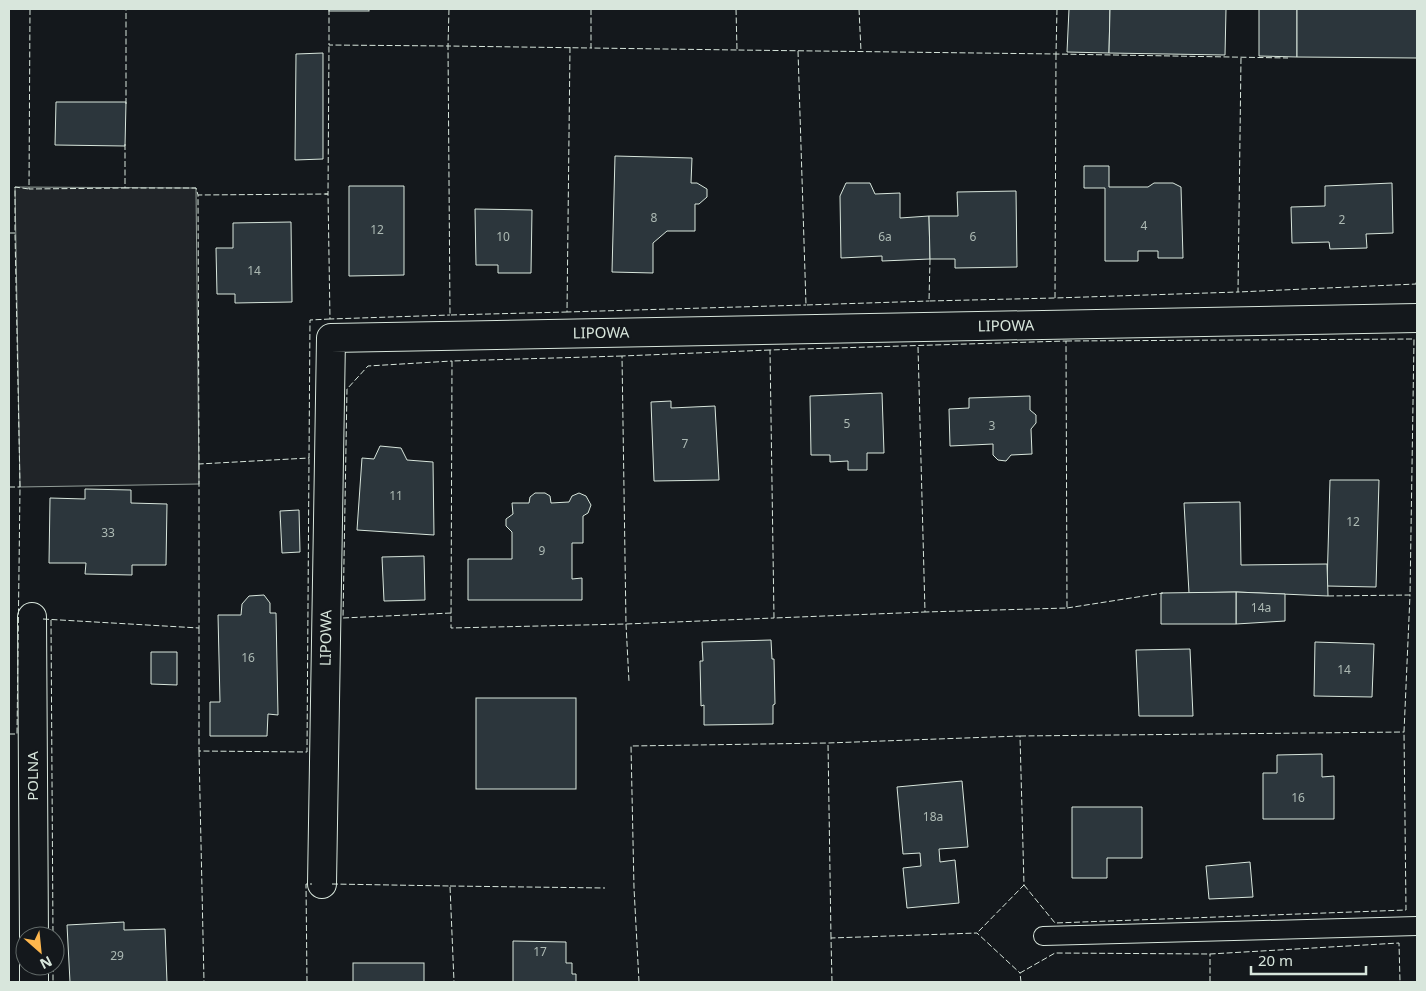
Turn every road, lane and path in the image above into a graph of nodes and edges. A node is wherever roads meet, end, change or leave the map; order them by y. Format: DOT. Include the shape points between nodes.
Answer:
graph roads {
  1 [pos="1417,318"];
  2 [pos="32,617"];
  3 [pos="322,884"];
  4 [pos="34,926"];
  5 [pos="1417,926"];
  6 [pos="1042,936"];
  1 -- 3 [label="street, LIPOWA" via="331,338"];
  2 -- 4 [label="street, POLNA"];
  5 -- 6 [label="lane"];
}
